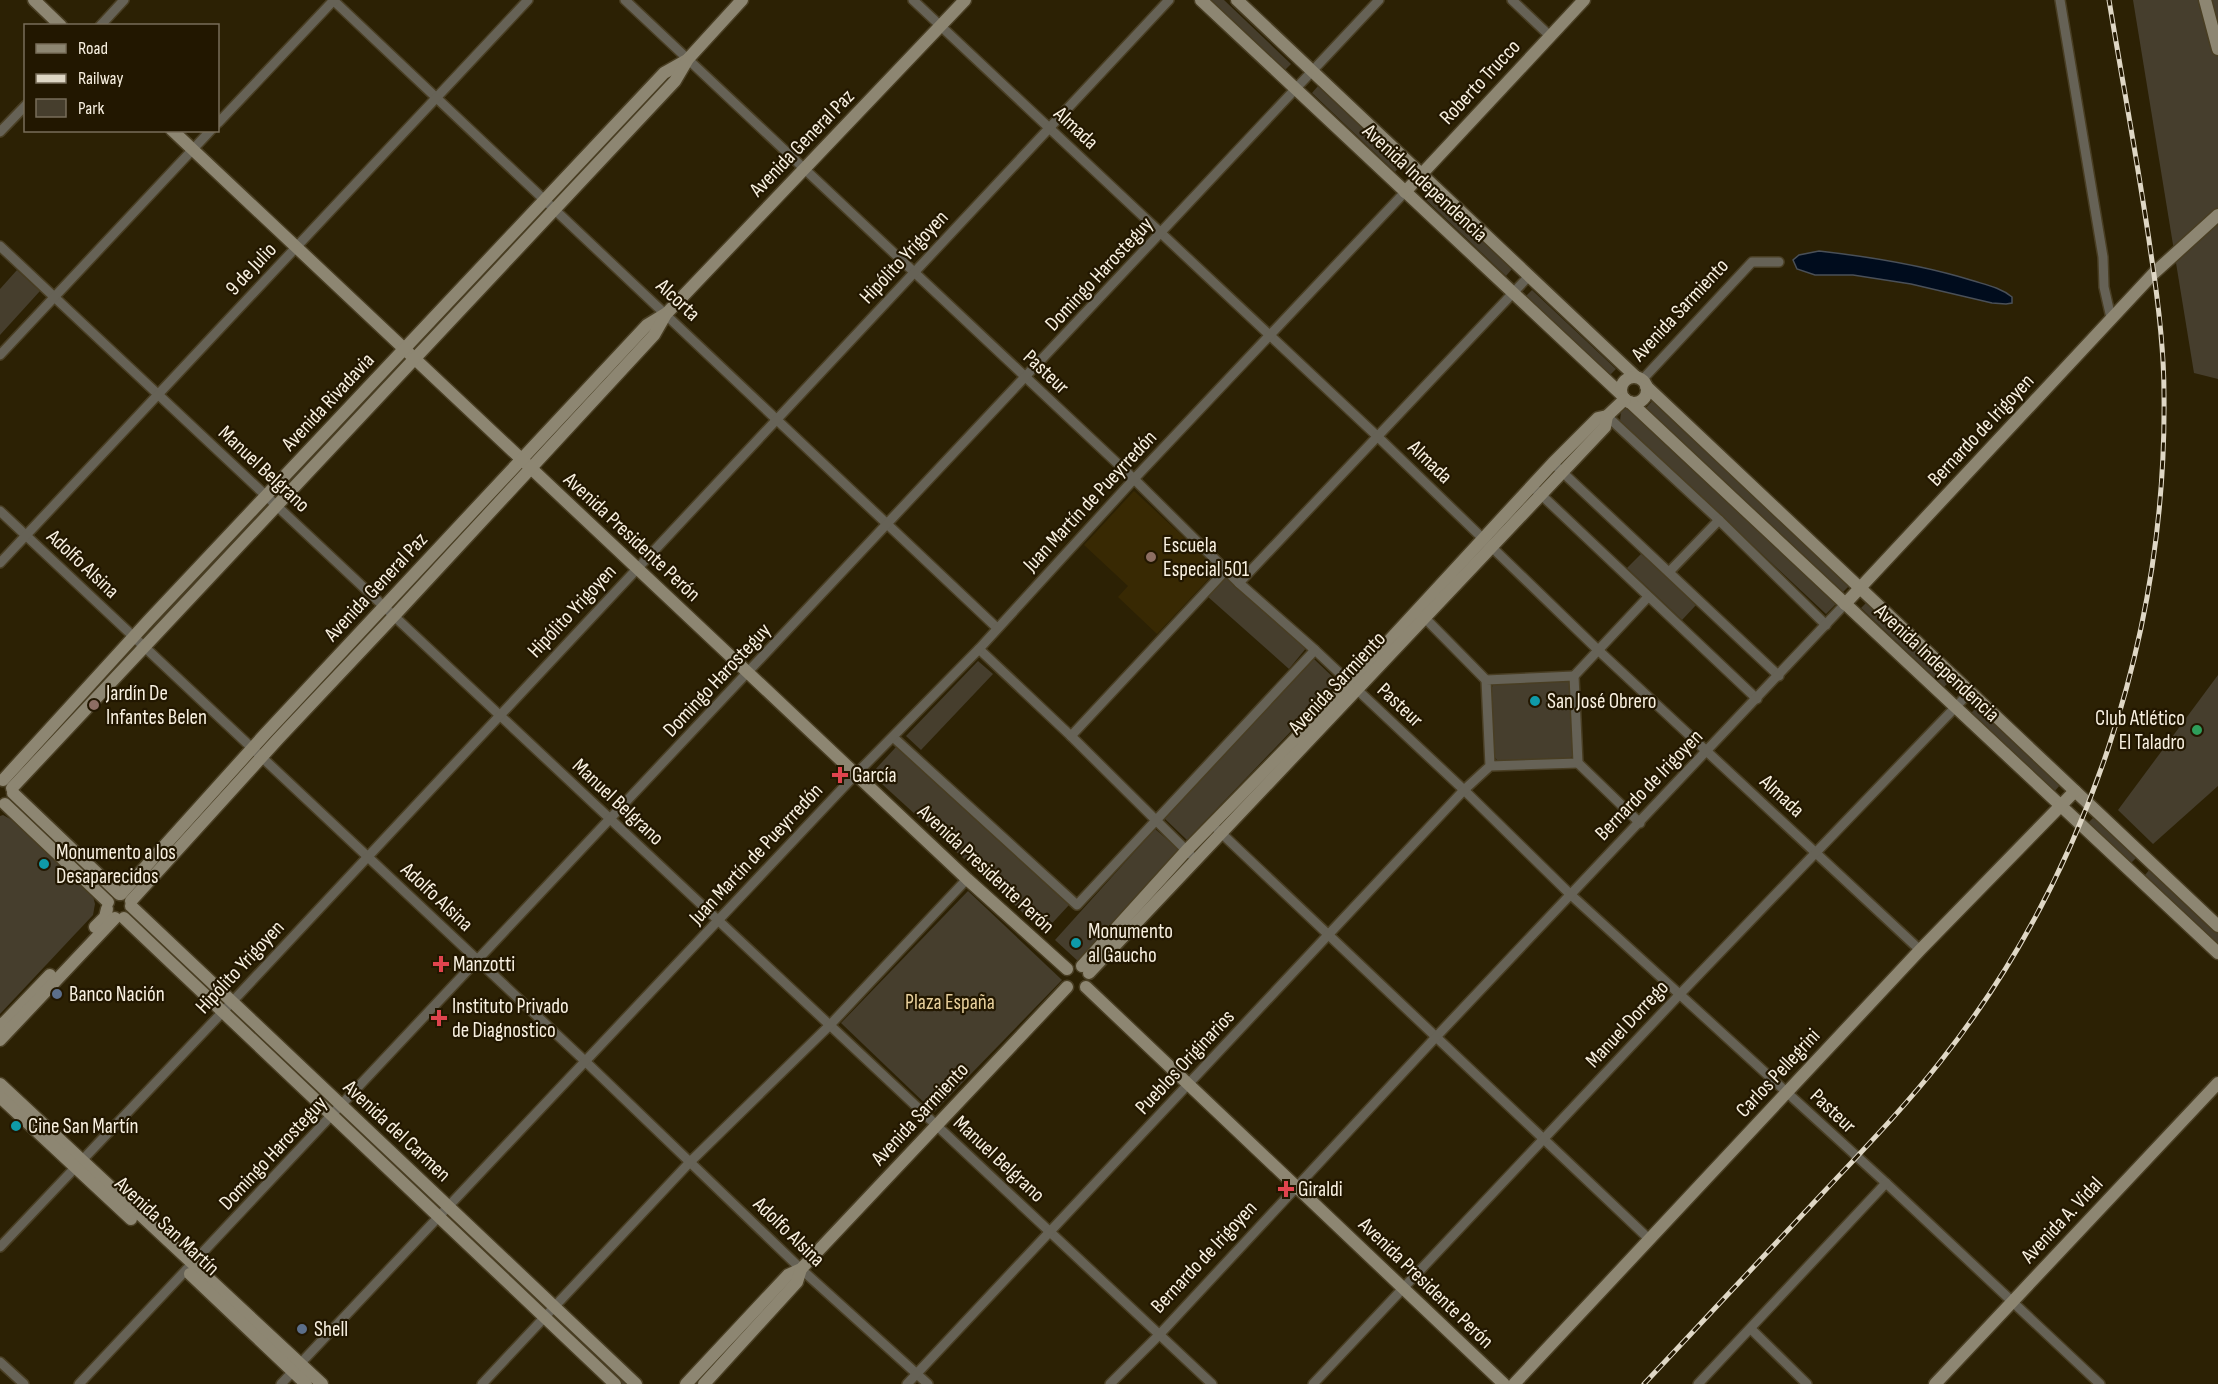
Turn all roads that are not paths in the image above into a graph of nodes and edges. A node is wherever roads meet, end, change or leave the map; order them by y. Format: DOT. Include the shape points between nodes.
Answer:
graph roads {
  1 [pos="34,0"];
  2 [pos="124,0"];
  3 [pos="334,0"];
  4 [pos="528,0"];
  5 [pos="625,0"];
  6 [pos="742,0"];
  7 [pos="913,0"];
  8 [pos="965,0"];
  9 [pos="1169,0"];
  10 [pos="1201,0"];
  11 [pos="1237,0"];
  12 [pos="1379,0"];
  13 [pos="1512,0"];
  14 [pos="1584,0"];
  15 [pos="2060,0"];
  16 [pos="2205,0"];
  17 [pos="59,24"];
  18 [pos="102,24"];
  19 [pos="940,26"];
  20 [pos="1550,36"];
  21 [pos="2218,49"];
  22 [pos="688,59"];
  23 [pos="1313,71"];
  24 [pos="1296,89"];
  25 [pos="436,98"];
  26 [pos="24,107"];
  27 [pos="219,122"];
  28 [pos="1050,128"];
  29 [pos="0,132"];
  30 [pos="174,132"];
  31 [pos="209,132"];
  32 [pos="193,150"];
  33 [pos="804,169"];
  34 [pos="1421,174"];
  35 [pos="1406,192"];
  36 [pos="545,200"];
  37 [pos="554,209"];
  38 [pos="2218,215"];
  39 [pos="1162,233"];
  40 [pos="0,246"];
  41 [pos="296,247"];
  42 [pos="1779,262"];
  43 [pos="915,273"];
  44 [pos="1529,276"];
  45 [pos="1513,293"];
  46 [pos="54,297"];
  47 [pos="666,314"];
  48 [pos="2111,318"];
  49 [pos="1270,335"];
  50 [pos="404,349"];
  51 [pos="0,355"];
  52 [pos="414,358"];
  53 [pos="1026,378"];
  54 [pos="1642,381"];
  55 [pos="158,394"];
  56 [pos="1625,398"];
  57 [pos="1607,416"];
  58 [pos="777,420"];
  59 [pos="1377,436"];
  60 [pos="525,464"];
  61 [pos="1558,468"];
  62 [pos="1134,479"];
  63 [pos="1537,490"];
  64 [pos="266,495"];
  65 [pos="276,505"];
  66 [pos="0,511"];
  67 [pos="1719,520"];
  68 [pos="888,525"];
  69 [pos="26,535"];
  70 [pos="1489,543"];
  71 [pos="0,562"];
  72 [pos="637,568"];
  73 [pos="1227,569"];
  74 [pos="1669,572"];
  75 [pos="1239,583"];
  76 [pos="1860,588"];
  77 [pos="1648,597"];
  78 [pos="1845,604"];
  79 [pos="384,606"];
  80 [pos="1421,614"];
  81 [pos="394,616"];
  82 [pos="1826,625"];
  83 [pos="996,627"];
  84 [pos="134,636"];
  85 [pos="144,646"];
  86 [pos="979,649"];
  87 [pos="1315,650"];
  88 [pos="1598,650"];
  89 [pos="748,673"];
  90 [pos="1574,676"];
  91 [pos="1779,676"];
  92 [pos="1486,680"];
  93 [pos="1354,686"];
  94 [pos="1970,692"];
  95 [pos="1756,699"];
  96 [pos="1956,707"];
  97 [pos="499,714"];
  98 [pos="1071,736"];
  99 [pos="892,737"];
  100 [pos="1707,752"];
  101 [pos="256,753"];
  102 [pos="1578,763"];
  103 [pos="1490,766"];
  104 [pos="856,774"];
  105 [pos="7,785"];
  106 [pos="1464,790"];
  107 [pos="2075,791"];
  108 [pos="1,805"];
  109 [pos="2061,806"];
  110 [pos="610,819"];
  111 [pos="1156,819"];
  112 [pos="1640,823"];
  113 [pos="1217,829"];
  114 [pos="1186,851"];
  115 [pos="1816,854"];
  116 [pos="367,856"];
  117 [pos="1196,860"];
  118 [pos="968,879"];
  119 [pos="1571,895"];
  120 [pos="125,899"];
  121 [pos="114,912"];
  122 [pos="718,920"];
  123 [pos="2218,926"];
  124 [pos="1329,935"];
  125 [pos="1920,950"];
  126 [pos="2218,953"];
  127 [pos="478,960"];
  128 [pos="1066,969"];
  129 [pos="1085,969"];
  130 [pos="1067,987"];
  131 [pos="1086,987"];
  132 [pos="1680,994"];
  133 [pos="232,1002"];
  134 [pos="223,1012"];
  135 [pos="830,1025"];
  136 [pos="0,1027"];
  137 [pos="1435,1038"];
  138 [pos="0,1040"];
  139 [pos="586,1062"];
  140 [pos="2218,1083"];
  141 [pos="0,1084"];
  142 [pos="1189,1085"];
  143 [pos="1786,1092"];
  144 [pos="0,1097"];
  145 [pos="341,1106"];
  146 [pos="331,1117"];
  147 [pos="936,1126"];
  148 [pos="1543,1139"];
  149 [pos="690,1162"];
  150 [pos="79,1164"];
  151 [pos="1886,1183"];
  152 [pos="1297,1185"];
  153 [pos="449,1207"];
  154 [pos="439,1218"];
  155 [pos="1050,1232"];
  156 [pos="1649,1239"];
  157 [pos="0,1247"];
  158 [pos="190,1267"];
  159 [pos="801,1269"];
  160 [pos="1402,1289"];
  161 [pos="2012,1301"];
  162 [pos="554,1307"];
  163 [pos="544,1317"];
  164 [pos="1751,1329"];
  165 [pos="1159,1335"];
  166 [pos="0,1362"];
  167 [pos="296,1369"];
  168 [pos="917,1373"];
  169 [pos="24,1384"];
  170 [pos="79,1384"];
  171 [pos="281,1384"];
  172 [pos="306,1384"];
  173 [pos="322,1384"];
  174 [pos="482,1384"];
  175 [pos="615,1384"];
  176 [pos="636,1384"];
  177 [pos="686,1384"];
  178 [pos="704,1384"];
  179 [pos="907,1384"];
  180 [pos="928,1384"];
  181 [pos="1110,1384"];
  182 [pos="1212,1384"];
  183 [pos="1313,1384"];
  184 [pos="1504,1384"];
  185 [pos="1514,1384"];
  186 [pos="1698,1384"];
  187 [pos="1807,1384"];
  188 [pos="1935,1384"];
  189 [pos="2100,1384"];
  1 -- 17 [label="main road"];
  2 -- 18 [label="street"];
  3 -- 25 [label="street, Alcorta"];
  3 -- 27 [label="street"];
  4 -- 25 [label="street, 9 de Julio"];
  5 -- 22 [label="street, Pasteur"];
  6 -- 22 [label="main road, Avenida Rivadavia"];
  7 -- 19 [label="street, Almada"];
  8 -- 19 [label="main road, Avenida General Paz"];
  9 -- 28 [label="street, Hipólito Yrigoyen"];
  10 -- 24 [label="main road, Avenida Independencia"];
  11 -- 23 [label="main road, Avenida Independencia"];
  12 -- 23 [label="street, Domingo Harosteguy"];
  13 -- 20 [label="street"];
  14 -- 20 [label="main road, Roberto Trucco"];
  15 -- 48 [label="street"];
  16 -- 21 [label="main road"];
  19 -- 28 [label="street, Almada"];
  19 -- 33 [label="main road, Avenida General Paz"];
  20 -- 34 [label="main road, Roberto Trucco"];
  22 -- 33 [label="street, Pasteur"];
  22 -- 36 [label="main road, Avenida Rivadavia" via="664,73"];
  22 -- 37 [label="main road, Avenida Rivadavia" via="675,81"];
  23 -- 24 [label="street, Domingo Harosteguy"];
  23 -- 34 [label="main road, Avenida Independencia"];
  24 -- 35 [label="main road, Avenida Independencia"];
  24 -- 39 [label="street, Domingo Harosteguy"];
  25 -- 36 [label="street, Alcorta"];
  25 -- 41 [label="street, 9 de Julio"];
  26 -- 29 [label="street"];
  28 -- 39 [label="street, Almada"];
  28 -- 43 [label="street, Hipólito Yrigoyen"];
  30 -- 32 [label="main road, Avenida Presidente Perón"];
  31 -- 32 [label="street"];
  32 -- 41 [label="main road, Avenida Presidente Perón"];
  32 -- 46 [label="street"];
  33 -- 43 [label="street, Pasteur"];
  33 -- 47 [label="main road, Avenida General Paz"];
  34 -- 35 [label="main road, Roberto Trucco"];
  34 -- 44 [label="main road, Avenida Independencia"];
  35 -- 45 [label="main road, Avenida Independencia"];
  35 -- 49 [label="street, Juan Martín de Pueyrredón"];
  36 -- 37 [label="street, Alcorta"];
  36 -- 50 [label="main road, Avenida Rivadavia"];
  37 -- 47 [label="street, Alcorta"];
  37 -- 52 [label="main road, Avenida Rivadavia"];
  38 -- 48 [label="main road, Bernardo de Irigoyen"];
  39 -- 49 [label="street, Almada"];
  39 -- 53 [label="street, Domingo Harosteguy"];
  40 -- 46 [label="street, Manuel Belgrano"];
  41 -- 50 [label="main road, Avenida Presidente Perón"];
  41 -- 55 [label="street, 9 de Julio"];
  42 -- 54 [label="street, Avenida Sarmiento" via="1752,262"];
  43 -- 53 [label="street, Pasteur"];
  43 -- 58 [label="street, Hipólito Yrigoyen"];
  44 -- 45 [label="street"];
  44 -- 54 [label="main road, Avenida Independencia"];
  45 -- 56 [label="main road, Avenida Independencia"];
  45 -- 59 [label="street"];
  46 -- 51 [label="street"];
  46 -- 55 [label="street, Manuel Belgrano"];
  47 -- 58 [label="street, Alcorta"];
  47 -- 60 [label="main road, Avenida General Paz" via="647,325"];
  48 -- 76 [label="main road, Bernardo de Irigoyen"];
  49 -- 59 [label="street, Almada"];
  49 -- 62 [label="street, Juan Martín de Pueyrredón"];
  50 -- 52 [label="main road, Avenida Presidente Perón"];
  50 -- 64 [label="main road, Avenida Rivadavia"];
  52 -- 60 [label="main road, Avenida Presidente Perón"];
  52 -- 65 [label="main road, Avenida Rivadavia"];
  53 -- 62 [label="street, Pasteur"];
  53 -- 68 [label="street, Domingo Harosteguy"];
  54 -- 56 [label="main road" via="1629,377 1623,382"];
  54 -- 56 [label="main road" via="1646,395 1641,400"];
  54 -- 76 [label="main road, Avenida Independencia"];
  55 -- 64 [label="street, Manuel Belgrano"];
  55 -- 69 [label="street, 9 de Julio"];
  56 -- 57 [label="main road, Avenida Sarmiento"];
  56 -- 78 [label="main road, Avenida Independencia"];
  57 -- 61 [label="main road, Avenida Sarmiento" via="1605,427"];
  57 -- 67 [label="street"];
  58 -- 68 [label="street, Alcorta"];
  58 -- 72 [label="street, Hipólito Yrigoyen"];
  59 -- 70 [label="street, Almada"];
  59 -- 75 [label="street"];
  60 -- 72 [label="main road, Avenida Presidente Perón"];
  60 -- 79 [label="main road, Avenida General Paz"];
  60 -- 81 [label="main road, Avenida General Paz"];
  61 -- 63 [label="main road, Avenida Sarmiento"];
  61 -- 74 [label="street"];
  62 -- 73 [label="street, Pasteur"];
  62 -- 83 [label="street, Juan Martín de Pueyrredón"];
  63 -- 70 [label="main road, Avenida Sarmiento"];
  63 -- 77 [label="street"];
  64 -- 65 [label="street, Manuel Belgrano"];
  64 -- 84 [label="main road, Avenida Rivadavia"];
  65 -- 79 [label="street, Manuel Belgrano"];
  65 -- 85 [label="main road, Avenida Rivadavia"];
  66 -- 69 [label="street, Adolfo Alsina"];
  67 -- 74 [label="street"];
  67 -- 82 [label="street"];
  68 -- 83 [label="street, Alcorta"];
  68 -- 89 [label="street, Domingo Harosteguy"];
  69 -- 71 [label="street, 9 de Julio"];
  69 -- 84 [label="street, Adolfo Alsina"];
  70 -- 80 [label="main road, Avenida Sarmiento"];
  70 -- 88 [label="street, Almada"];
  72 -- 89 [label="main road, Avenida Presidente Perón"];
  72 -- 97 [label="street, Hipólito Yrigoyen"];
  73 -- 75 [label="street, Pasteur"];
  73 -- 98 [label="street"];
  74 -- 91 [label="street"];
  75 -- 87 [label="street, Pasteur"];
  76 -- 78 [label="main road, Bernardo de Irigoyen"];
  76 -- 94 [label="main road, Avenida Independencia"];
  77 -- 88 [label="street"];
  77 -- 95 [label="street"];
  78 -- 82 [label="street, Bernardo de Irigoyen"];
  78 -- 96 [label="main road, Avenida Independencia"];
  79 -- 81 [label="street, Manuel Belgrano"];
  79 -- 101 [label="main road, Avenida General Paz"];
  80 -- 92 [label="street"];
  80 -- 93 [label="main road, Avenida Sarmiento"];
  81 -- 97 [label="street, Manuel Belgrano"];
  81 -- 101 [label="main road, Avenida General Paz"];
  82 -- 91 [label="street, Bernardo de Irigoyen"];
  83 -- 86 [label="street, Juan Martín de Pueyrredón"];
  84 -- 85 [label="street, Adolfo Alsina"];
  84 -- 105 [label="main road, Avenida Rivadavia"];
  85 -- 101 [label="street, Adolfo Alsina"];
  85 -- 105 [label="main road, Avenida Rivadavia"];
  86 -- 98 [label="street"];
  86 -- 99 [label="street, Juan Martín de Pueyrredón"];
  87 -- 93 [label="street, Pasteur"];
  87 -- 111 [label="street"];
  88 -- 90 [label="street"];
  88 -- 100 [label="street, Almada"];
  89 -- 104 [label="main road, Avenida Presidente Perón"];
  89 -- 110 [label="street, Domingo Harosteguy"];
  90 -- 92 [label="street"];
  90 -- 102 [label="street"];
  91 -- 95 [label="street, Bernardo de Irigoyen"];
  92 -- 103 [label="street"];
  93 -- 106 [label="street, Pasteur"];
  93 -- 113 [label="main road, Avenida Sarmiento"];
  94 -- 96 [label="street, Manuel Dorrego"];
  94 -- 107 [label="main road, Avenida Independencia"];
  95 -- 100 [label="street, Bernardo de Irigoyen"];
  96 -- 109 [label="main road, Avenida Independencia"];
  96 -- 115 [label="street, Manuel Dorrego"];
  97 -- 110 [label="street, Manuel Belgrano"];
  97 -- 116 [label="street, Hipólito Yrigoyen"];
  98 -- 111 [label="street"];
  99 -- 104 [label="street, Juan Martín de Pueyrredón"];
  99 -- 111 [label="street" via="1077,905"];
  100 -- 112 [label="street, Bernardo de Irigoyen"];
  100 -- 115 [label="street, Almada"];
  101 -- 116 [label="street, Adolfo Alsina"];
  101 -- 120 [label="main road, Avenida General Paz"];
  102 -- 103 [label="street"];
  102 -- 112 [label="street"];
  103 -- 106 [label="street, Pueblos Originarios"];
  104 -- 118 [label="main road, Avenida Presidente Perón"];
  104 -- 122 [label="street, Juan Martín de Pueyrredón"];
  105 -- 108 [label="main road" via="10,800"];
  105 -- 120 [label="main road, Avenida del Carmen"];
  106 -- 119 [label="street, Pasteur"];
  106 -- 124 [label="street, Pueblos Originarios"];
  107 -- 109 [label="main road, Carlos Pellegrini"];
  107 -- 123 [label="main road, Avenida Independencia"];
  108 -- 121 [label="main road, Avenida del Carmen"];
  109 -- 125 [label="main road, Carlos Pellegrini"];
  109 -- 126 [label="main road, Avenida Independencia"];
  110 -- 122 [label="street, Manuel Belgrano"];
  110 -- 127 [label="street, Domingo Harosteguy"];
  111 -- 114 [label="street"];
  112 -- 119 [label="street, Bernardo de Irigoyen"];
  113 -- 114 [label="main road, Avenida Sarmiento"];
  113 -- 117 [label="main road, Avenida Sarmiento"];
  113 -- 124 [label="street"];
  114 -- 117 [label="street"];
  114 -- 129 [label="main road, Avenida Sarmiento"];
  115 -- 125 [label="street, Almada"];
  115 -- 132 [label="street, Manuel Dorrego"];
  116 -- 127 [label="street, Adolfo Alsina"];
  116 -- 133 [label="street, Hipólito Yrigoyen"];
  117 -- 129 [label="main road, Avenida Sarmiento"];
  118 -- 128 [label="main road, Avenida Presidente Perón"];
  118 -- 135 [label="street"];
  119 -- 132 [label="street, Pasteur"];
  119 -- 137 [label="street, Bernardo de Irigoyen"];
  120 -- 121 [label="main road" via="112,897"];
  120 -- 121 [label="main road" via="129,914"];
  120 -- 133 [label="main road, Avenida del Carmen"];
  121 -- 134 [label="main road, Avenida del Carmen"];
  121 -- 136 [label="main road"];
  121 -- 138 [label="main road"];
  122 -- 135 [label="street, Manuel Belgrano"];
  122 -- 139 [label="street, Juan Martín de Pueyrredón"];
  124 -- 137 [label="street"];
  124 -- 142 [label="street, Pueblos Originarios"];
  125 -- 143 [label="main road, Carlos Pellegrini"];
  127 -- 139 [label="street, Adolfo Alsina"];
  127 -- 145 [label="street, Domingo Harosteguy"];
  128 -- 129 [label="main road" via="1072,965"];
  128 -- 130 [label="main road"];
  129 -- 131 [label="main road" via="1090,978"];
  130 -- 131 [label="main road" via="1075,991"];
  130 -- 147 [label="main road, Avenida Sarmiento"];
  131 -- 142 [label="main road, Avenida Presidente Perón"];
  132 -- 143 [label="street, Pasteur"];
  132 -- 148 [label="street, Manuel Dorrego"];
  133 -- 134 [label="street, Hipólito Yrigoyen"];
  133 -- 145 [label="main road, Avenida del Carmen"];
  134 -- 146 [label="main road, Avenida del Carmen"];
  134 -- 150 [label="street, Hipólito Yrigoyen"];
  135 -- 147 [label="street, Manuel Belgrano"];
  135 -- 149 [label="street"];
  137 -- 148 [label="street"];
  137 -- 152 [label="street, Bernardo de Irigoyen"];
  139 -- 149 [label="street, Adolfo Alsina"];
  139 -- 153 [label="street, Juan Martín de Pueyrredón"];
  140 -- 161 [label="main road, Avenida A. Vidal"];
  141 -- 150 [label="main road, Avenida San Martín"];
  142 -- 152 [label="main road, Avenida Presidente Perón"];
  142 -- 155 [label="street, Pueblos Originarios"];
  143 -- 151 [label="street, Pasteur"];
  143 -- 156 [label="main road, Carlos Pellegrini"];
  144 -- 150 [label="main road, Avenida San Martín"];
  145 -- 146 [label="street, Domingo Harosteguy"];
  145 -- 153 [label="main road, Avenida del Carmen"];
  146 -- 154 [label="main road, Avenida del Carmen"];
  146 -- 158 [label="street, Domingo Harosteguy"];
  147 -- 155 [label="street, Manuel Belgrano"];
  147 -- 159 [label="main road, Avenida Sarmiento"];
  148 -- 156 [label="street"];
  148 -- 160 [label="street, Manuel Dorrego"];
  149 -- 159 [label="street, Adolfo Alsina"];
  149 -- 162 [label="street"];
  150 -- 157 [label="street, Hipólito Yrigoyen"];
  150 -- 158 [label="main road, Avenida San Martín"];
  151 -- 161 [label="street, Pasteur"];
  151 -- 164 [label="street"];
  152 -- 160 [label="main road, Avenida Presidente Perón"];
  152 -- 165 [label="street, Bernardo de Irigoyen"];
  153 -- 154 [label="street, Juan Martín de Pueyrredón"];
  153 -- 162 [label="main road, Avenida del Carmen"];
  154 -- 163 [label="main road, Avenida del Carmen"];
  154 -- 167 [label="street, Juan Martín de Pueyrredón"];
  155 -- 165 [label="street, Manuel Belgrano"];
  155 -- 168 [label="street, Pueblos Originarios"];
  156 -- 185 [label="main road, Carlos Pellegrini"];
  158 -- 167 [label="main road, Avenida San Martín"];
  158 -- 170 [label="street, Domingo Harosteguy"];
  159 -- 168 [label="street, Adolfo Alsina"];
  159 -- 177 [label="main road, Avenida Sarmiento" via="788,1275"];
  159 -- 178 [label="main road, Avenida Sarmiento" via="797,1282"];
  160 -- 183 [label="street, Manuel Dorrego"];
  160 -- 184 [label="main road, Avenida Presidente Perón"];
  161 -- 188 [label="main road, Avenida A. Vidal"];
  161 -- 189 [label="street, Pasteur"];
  162 -- 163 [label="street"];
  162 -- 176 [label="main road, Avenida del Carmen"];
  163 -- 174 [label="street"];
  163 -- 175 [label="main road, Avenida del Carmen"];
  164 -- 186 [label="street"];
  164 -- 187 [label="street"];
  165 -- 181 [label="street, Bernardo de Irigoyen"];
  165 -- 182 [label="street, Manuel Belgrano"];
  166 -- 169 [label="street"];
  167 -- 171 [label="street, Juan Martín de Pueyrredón"];
  167 -- 172 [label="main road, Avenida San Martín"];
  167 -- 173 [label="main road, Avenida San Martín"];
  168 -- 179 [label="street, Pueblos Originarios"];
  168 -- 180 [label="street, Adolfo Alsina"];
}
